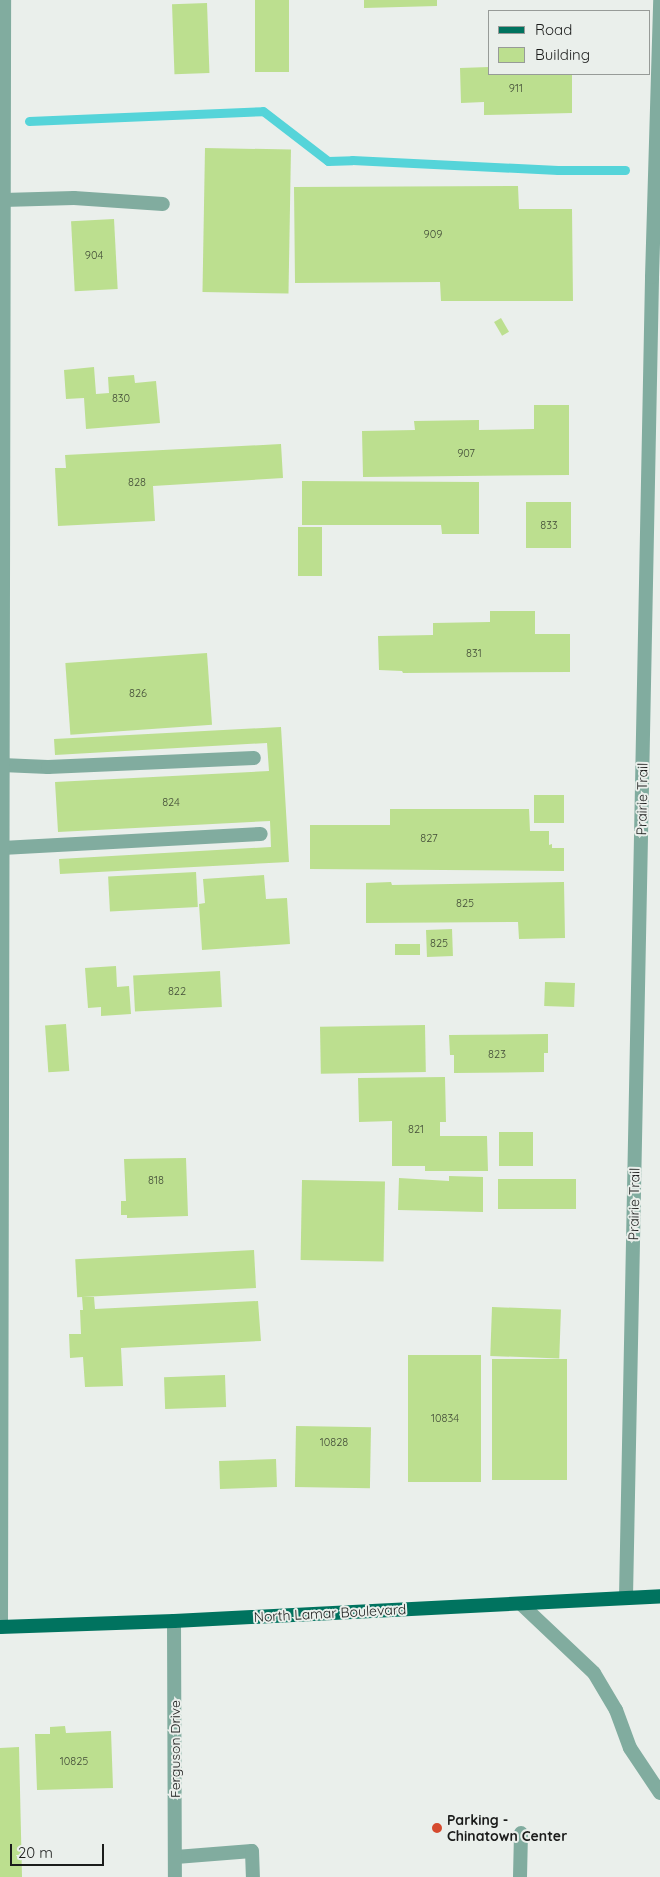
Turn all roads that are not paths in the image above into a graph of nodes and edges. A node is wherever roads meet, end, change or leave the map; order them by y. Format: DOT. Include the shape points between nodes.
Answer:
graph roads {
  1 [pos="4,0"];
  2 [pos="660,0"];
  3 [pos="3,200"];
  4 [pos="163,204"];
  5 [pos="254,758"];
  6 [pos="2,765"];
  7 [pos="261,834"];
  8 [pos="2,848"];
  9 [pos="1,864"];
  10 [pos="1,1493"];
  11 [pos="660,1596"];
  12 [pos="626,1597"];
  13 [pos="521,1604"];
  14 [pos="174,1621"];
  15 [pos="0,1627"];
  16 [pos="660,1793"];
  17 [pos="521,1833"];
  18 [pos="176,1857"];
  19 [pos="175,1877"];
  20 [pos="253,1877"];
  21 [pos="520,1877"];
  1 -- 3 [label="street"];
  2 -- 12 [label="street, Prairie Trail"];
  3 -- 4 [label="street" via="74,198"];
  3 -- 6 [label="street"];
  5 -- 6 [label="street" via="48,767"];
  6 -- 8 [label="street"];
  7 -- 8 [label="street"];
  8 -- 9 [label="street"];
  9 -- 10 [label="street"];
  10 -- 15 [label="street"];
  11 -- 12 [label="main road, North Lamar Boulevard"];
  12 -- 13 [label="main road, North Lamar Boulevard"];
  13 -- 14 [label="main road, North Lamar Boulevard"];
  13 -- 16 [label="street" via="594,1673 616,1710 627,1740"];
  14 -- 15 [label="main road, North Lamar Boulevard"];
  14 -- 18 [label="street, Ferguson Drive"];
  17 -- 21 [label="street"];
  18 -- 19 [label="street, Ferguson Drive"];
  18 -- 20 [label="street" via="252,1851"];
}
